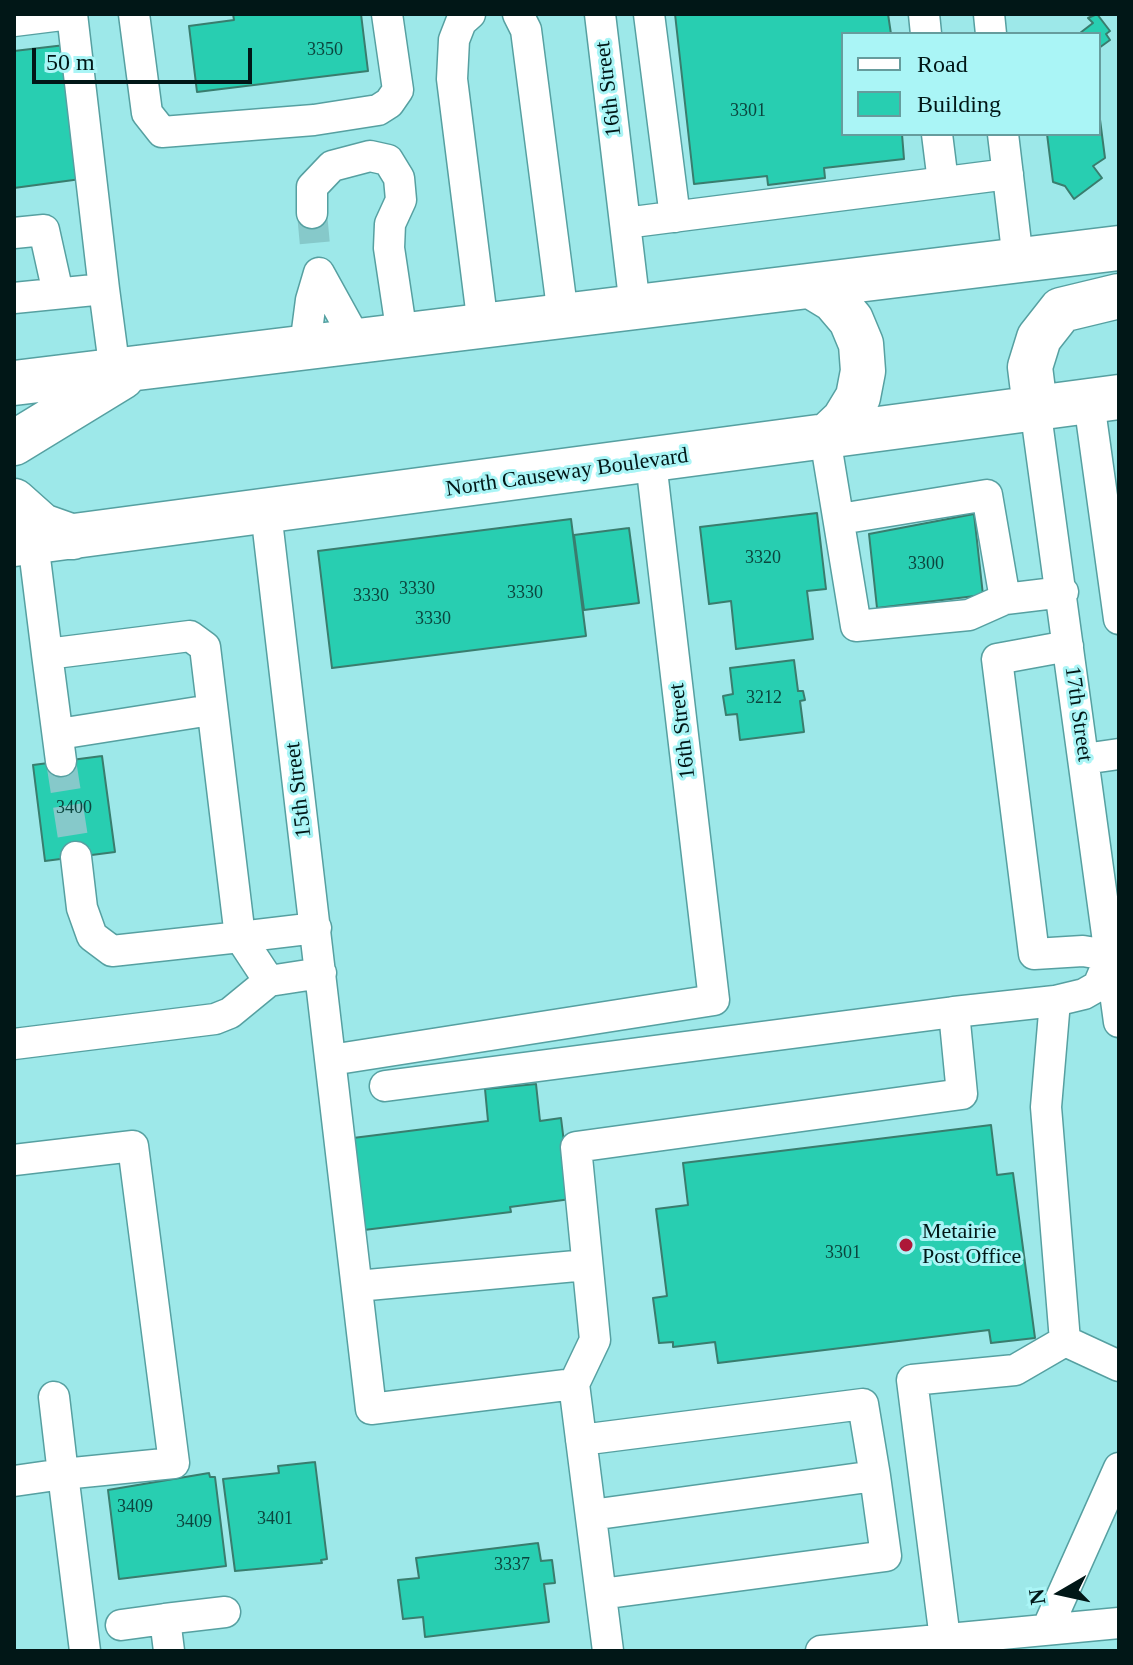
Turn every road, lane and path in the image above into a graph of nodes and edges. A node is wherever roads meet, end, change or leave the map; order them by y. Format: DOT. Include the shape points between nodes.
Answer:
graph roads {
  1 [pos="71,14"];
  2 [pos="134,14"];
  3 [pos="387,14"];
  4 [pos="470,14"];
  5 [pos="518,14"];
  6 [pos="600,14"];
  7 [pos="649,14"];
  8 [pos="14,21"];
  9 [pos="937,136"];
  10 [pos="1003,136"];
  11 [pos="1008,174"];
  12 [pos="943,182"];
  13 [pos="312,213"];
  14 [pos="675,217"];
  15 [pos="625,223"];
  16 [pos="14,233"];
  17 [pos="1119,248"];
  18 [pos="1018,260"];
  19 [pos="811,286"];
  20 [pos="104,289"];
  21 [pos="58,293"];
  22 [pos="1119,296"];
  23 [pos="14,298"];
  24 [pos="635,307"];
  25 [pos="563,316"];
  26 [pos="483,326"];
  27 [pos="402,335"];
  28 [pos="356,340"];
  29 [pos="305,346"];
  30 [pos="124,371"];
  31 [pos="14,383"];
  32 [pos="1104,400"];
  33 [pos="1035,407"];
  34 [pos="825,438"];
  35 [pos="14,443"];
  36 [pos="651,462"];
  37 [pos="14,501"];
  38 [pos="266,512"];
  39 [pos="840,519"];
  40 [pos="40,541"];
  41 [pos="1063,592"];
  42 [pos="1005,599"];
  43 [pos="1119,619"];
  44 [pos="1068,646"];
  45 [pos="47,654"];
  46 [pos="211,710"];
  47 [pos="1119,754"];
  48 [pos="1084,759"];
  49 [pos="76,857"];
  50 [pos="316,928"];
  51 [pos="240,937"];
  52 [pos="1114,957"];
  53 [pos="321,973"];
  54 [pos="269,981"];
  55 [pos="1055,1001"];
  56 [pos="954,1012"];
  57 [pos="1119,1022"];
  58 [pos="14,1044"];
  59 [pos="332,1065"];
  60 [pos="385,1086"];
  61 [pos="14,1160"];
  62 [pos="587,1265"];
  63 [pos="357,1286"];
  64 [pos="1065,1341"];
  65 [pos="1119,1366"];
  66 [pos="574,1384"];
  67 [pos="54,1397"];
  68 [pos="581,1440"];
  69 [pos="1119,1468"];
  70 [pos="63,1474"];
  71 [pos="875,1476"];
  72 [pos="14,1481"];
  73 [pos="591,1515"];
  74 [pos="601,1594"];
  75 [pos="225,1612"];
  76 [pos="165,1619"];
  77 [pos="121,1625"];
  78 [pos="1047,1629"];
  79 [pos="1102,1633"];
  80 [pos="945,1639"];
  81 [pos="85,1651"];
  82 [pos="169,1651"];
  83 [pos="608,1651"];
  84 [pos="821,1651"];
  1 -- 8 [label="street"];
  1 -- 20 [label="street"];
  2 -- 3 [label="street" via="147,113 162,132 378,110 398,90"];
  4 -- 26 [label="street" via="454,40 452,79"];
  5 -- 25 [label="street" via="526,30"];
  6 -- 15 [label="street, 16th Street"];
  7 -- 14 [label="street"];
  9 -- 12 [label="street"];
  10 -- 11 [label="street"];
  11 -- 12 [label="street"];
  11 -- 18 [label="street"];
  12 -- 14 [label="street"];
  13 -- 27 [label="street" via="312,187 332,166 370,156 388,160 399,178 401,200 390,224 389,248"];
  14 -- 15 [label="street"];
  15 -- 24 [label="street, 16th Street"];
  16 -- 21 [label="street" via="44,230"];
  17 -- 18 [label="highway"];
  18 -- 19 [label="highway"];
  19 -- 24 [label="highway"];
  19 -- 34 [label="highway" via="834,300 851,320 861,344 858,397"];
  20 -- 21 [label="street"];
  20 -- 30 [label="street"];
  21 -- 23 [label="street"];
  22 -- 33 [label="highway" via="1061,310 1039,338 1030,367"];
  24 -- 25 [label="highway"];
  25 -- 26 [label="highway"];
  26 -- 27 [label="highway"];
  27 -- 28 [label="highway"];
  28 -- 29 [label="highway"];
  28 -- 29 [label="street" via="318,264"];
  29 -- 30 [label="highway"];
  30 -- 31 [label="highway"];
  30 -- 35 [label="highway"];
  32 -- 33 [label="highway, North Causeway Boulevard"];
  32 -- 43 [label="street"];
  33 -- 34 [label="highway, North Causeway Boulevard"];
  33 -- 41 [label="street, 17th Street"];
  34 -- 36 [label="highway, North Causeway Boulevard"];
  34 -- 39 [label="street"];
  36 -- 38 [label="highway, North Causeway Boulevard"];
  36 -- 59 [label="street, 16th Street" via="714,1000"];
  37 -- 40 [label="highway" via="42,526"];
  38 -- 40 [label="highway, North Causeway Boulevard"];
  38 -- 50 [label="street, 15th Street"];
  39 -- 42 [label="street" via="987,495"];
  39 -- 42 [label="street" via="856,626 969,615"];
  40 -- 45 [label="street"];
  41 -- 42 [label="street"];
  41 -- 44 [label="street, 17th Street"];
  44 -- 48 [label="street, 17th Street"];
  44 -- 52 [label="street" via="997,659 1034,954 1083,951"];
  45 -- 46 [label="street" via="190,636 205,647"];
  45 -- 46 [label="street" via="60,748"];
  46 -- 51 [label="street"];
  47 -- 48 [label="street"];
  48 -- 52 [label="street, 17th Street"];
  49 -- 51 [label="street" via="82,908 92,936 112,951"];
  50 -- 51 [label="street"];
  50 -- 53 [label="street, 15th Street"];
  51 -- 54 [label="street"];
  52 -- 55 [label="street" via="1098,986"];
  52 -- 57 [label="street, 17th Street"];
  53 -- 54 [label="street"];
  53 -- 59 [label="street, 15th Street"];
  54 -- 58 [label="street" via="215,1019"];
  55 -- 56 [label="street"];
  55 -- 64 [label="street" via="1046,1107"];
  56 -- 60 [label="street"];
  56 -- 62 [label="street" via="962,1094 576,1147"];
  59 -- 63 [label="street, 15th Street"];
  61 -- 70 [label="street" via="133,1146 174,1463"];
  62 -- 63 [label="street"];
  62 -- 66 [label="street" via="595,1340"];
  63 -- 66 [label="street, 15th Street" via="371,1409"];
  64 -- 65 [label="street"];
  64 -- 80 [label="street" via="1015,1370 912,1380"];
  66 -- 68 [label="street"];
  67 -- 70 [label="street"];
  68 -- 71 [label="street" via="863,1404"];
  68 -- 73 [label="street"];
  69 -- 78 [label="street"];
  70 -- 72 [label="street"];
  70 -- 81 [label="street"];
  71 -- 73 [label="street"];
  71 -- 74 [label="street" via="886,1556"];
  73 -- 74 [label="street"];
  74 -- 83 [label="street"];
  75 -- 76 [label="street"];
  76 -- 77 [label="street"];
  76 -- 82 [label="street"];
  78 -- 79 [label="street"];
  78 -- 80 [label="street"];
  80 -- 84 [label="street"];
}
